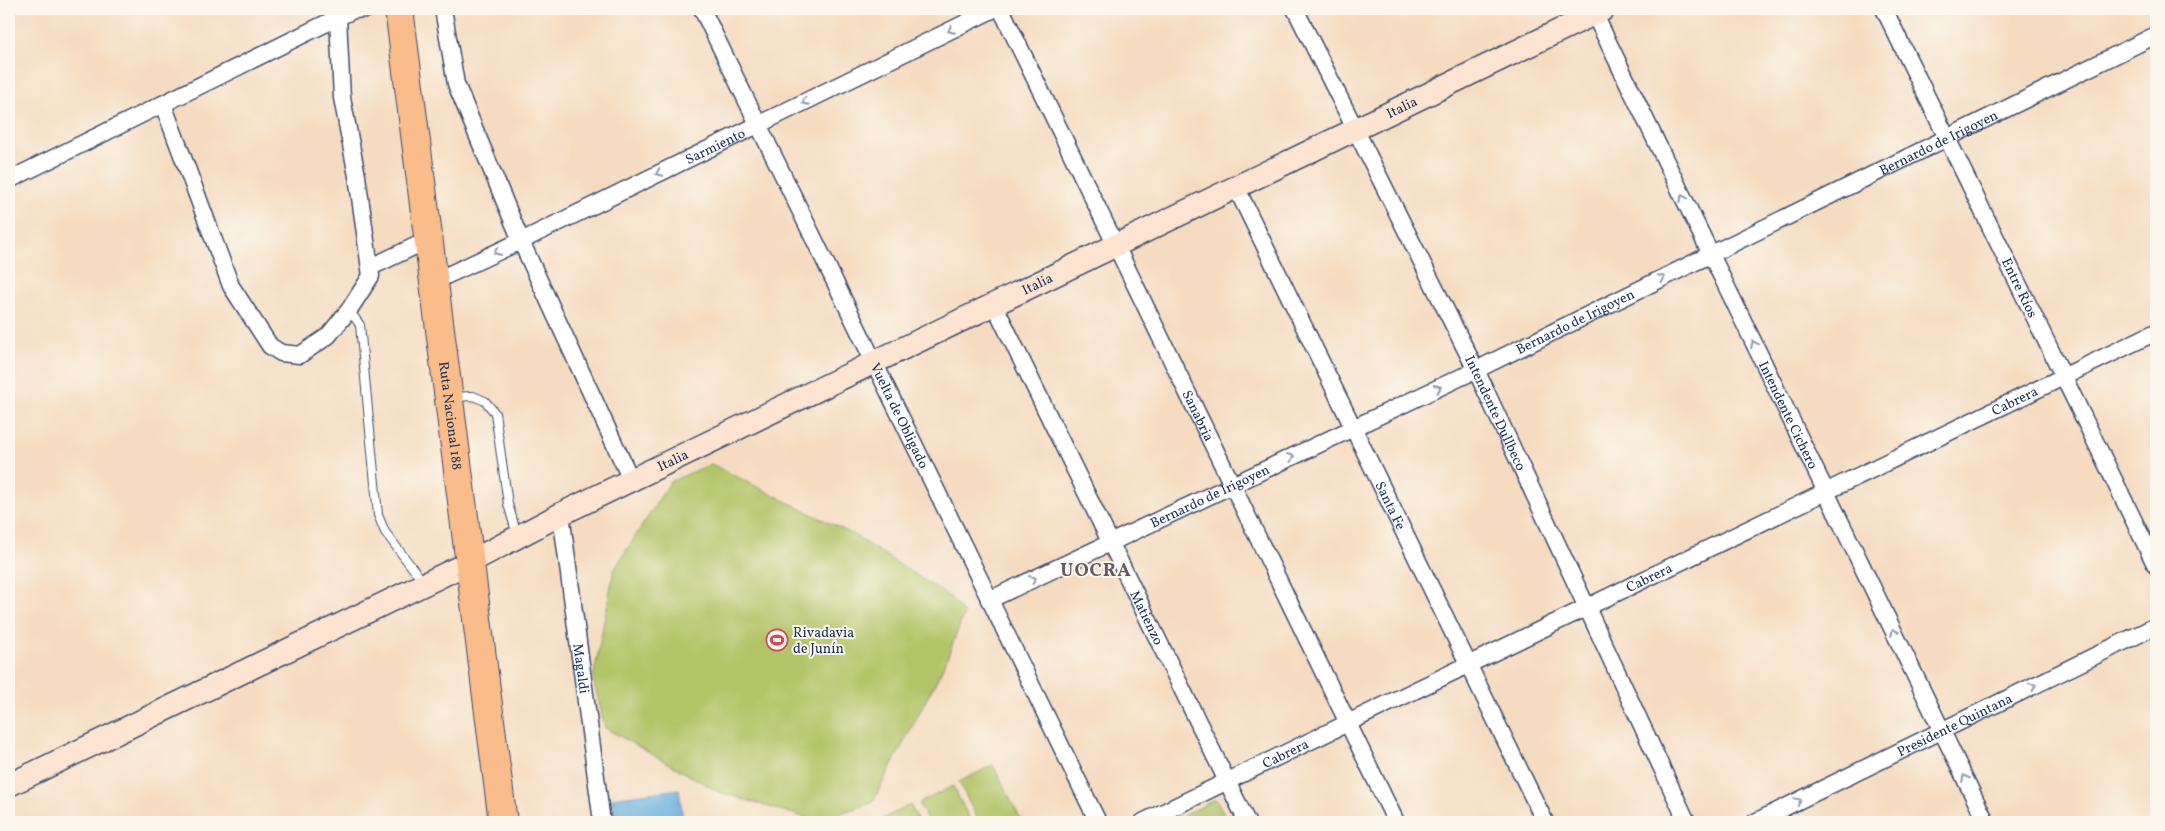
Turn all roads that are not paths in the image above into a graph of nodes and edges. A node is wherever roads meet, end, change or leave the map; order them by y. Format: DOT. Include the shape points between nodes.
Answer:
graph roads {
  1 [pos="357,9"];
  2 [pos="399,9"];
  3 [pos="443,9"];
  4 [pos="702,9"];
  5 [pos="994,9"];
  6 [pos="1001,9"];
  7 [pos="1296,9"];
  8 [pos="1884,9"];
  9 [pos="1597,10"];
  10 [pos="338,18"];
  11 [pos="2156,35"];
  12 [pos="163,104"];
  13 [pos="758,125"];
  14 [pos="1356,129"];
  15 [pos="1947,138"];
  16 [pos="9,180"];
  17 [pos="1236,187"];
  18 [pos="430,240"];
  19 [pos="521,241"];
  20 [pos="1116,245"];
  21 [pos="1711,254"];
  22 [pos="371,267"];
  23 [pos="435,280"];
  24 [pos="994,304"];
  25 [pos="349,310"];
  26 [pos="2156,332"];
  27 [pos="873,363"];
  28 [pos="1476,370"];
  29 [pos="2064,376"];
  30 [pos="450,397"];
  31 [pos="1353,428"];
  32 [pos="631,480"];
  33 [pos="1233,485"];
  34 [pos="1826,492"];
  35 [pos="561,514"];
  36 [pos="518,537"];
  37 [pos="1110,543"];
  38 [pos="470,562"];
  39 [pos="2156,566"];
  40 [pos="424,582"];
  41 [pos="989,600"];
  42 [pos="1587,607"];
  43 [pos="2156,626"];
  44 [pos="1468,665"];
  45 [pos="1348,723"];
  46 [pos="1942,731"];
  47 [pos="1226,782"];
  48 [pos="9,785"];
  49 [pos="503,822"];
  50 [pos="602,822"];
  51 [pos="1098,822"];
  52 [pos="1143,822"];
  53 [pos="1247,822"];
  54 [pos="1396,822"];
  55 [pos="1545,822"];
  56 [pos="1687,822"];
  57 [pos="1754,822"];
  58 [pos="1986,822"];
  1 -- 10 [label="street"];
  2 -- 18 [label="highway, Ruta Nacional 188"];
  3 -- 19 [label="street" via="456,84"];
  4 -- 13 [label="street, Vuelta de Obligado"];
  5 -- 13 [label="street, Sarmiento, one-way"];
  6 -- 20 [label="street, Sanabria"];
  7 -- 14 [label="street, Intendente Dullbeco"];
  8 -- 15 [label="street, Entre Ríos"];
  9 -- 14 [label="street, Italia"];
  21 -- 9 [label="street, Intendente Cichero, one-way"];
  10 -- 12 [label="street"];
  10 -- 22 [label="street" via="342,98"];
  11 -- 15 [label="street, Bernardo de Irigoyen"];
  12 -- 16 [label="street"];
  12 -- 25 [label="street" via="231,286 270,346 281,353 300,355 328,336"];
  13 -- 19 [label="street, Sarmiento, one-way"];
  13 -- 27 [label="street, Vuelta de Obligado"];
  14 -- 17 [label="street, Italia"];
  14 -- 28 [label="street, Intendente Dullbeco"];
  15 -- 21 [label="street, Bernardo de Irigoyen"];
  15 -- 29 [label="street, Entre Ríos"];
  17 -- 20 [label="street, Italia"];
  17 -- 31 [label="street, Santa Fe"];
  18 -- 22 [label="street"];
  18 -- 23 [label="highway, Ruta Nacional 188"];
  19 -- 23 [label="street, Sarmiento, one-way"];
  19 -- 32 [label="street"];
  20 -- 24 [label="street, Italia"];
  20 -- 33 [label="street, Sanabria"];
  28 -- 21 [label="street, Bernardo de Irigoyen, one-way"];
  34 -- 21 [label="street, Intendente Cichero, one-way"];
  22 -- 25 [label="street" via="371,276"];
  23 -- 30 [label="highway, Ruta Nacional 188"];
  24 -- 27 [label="street, Italia"];
  24 -- 37 [label="street, Matienzo"];
  25 -- 40 [label="lane" via="360,325 378,514 385,532"];
  26 -- 29 [label="street, Cabrera"];
  27 -- 32 [label="street, Italia"];
  27 -- 41 [label="street, Vuelta de Obligado"];
  31 -- 28 [label="street, Bernardo de Irigoyen, one-way"];
  28 -- 42 [label="street, Intendente Dullbeco"];
  29 -- 34 [label="street, Cabrera"];
  29 -- 39 [label="street, Entre Ríos"];
  30 -- 36 [label="lane" via="472,396 485,401 495,413 508,504"];
  30 -- 38 [label="highway, Ruta Nacional 188"];
  33 -- 31 [label="street, Bernardo de Irigoyen, one-way"];
  31 -- 44 [label="street, Santa Fe"];
  32 -- 35 [label="street, Italia"];
  33 -- 37 [label="street, Bernardo de Irigoyen"];
  33 -- 45 [label="street, Sanabria"];
  34 -- 42 [label="street, Cabrera"];
  46 -- 34 [label="street, Intendente Cichero, one-way"];
  35 -- 36 [label="street, Italia"];
  35 -- 50 [label="street, Magaldi"];
  36 -- 38 [label="street, Italia"];
  41 -- 37 [label="street, Bernardo de Irigoyen, one-way"];
  37 -- 47 [label="street, Matienzo"];
  38 -- 40 [label="street, Italia"];
  38 -- 49 [label="highway, Ruta Nacional 188"];
  40 -- 48 [label="street, Italia"];
  41 -- 51 [label="street, Vuelta de Obligado"];
  42 -- 44 [label="street, Cabrera"];
  42 -- 56 [label="street, Intendente Dullbeco"];
  46 -- 43 [label="street, Presidente Quintana, one-way"];
  44 -- 45 [label="street, Cabrera"];
  44 -- 55 [label="street, Santa Fe"];
  45 -- 47 [label="street, Cabrera"];
  45 -- 54 [label="street, Sanabria"];
  57 -- 46 [label="street, Presidente Quintana, one-way"];
  58 -- 46 [label="street, Intendente Cichero, one-way"];
  47 -- 52 [label="street, Cabrera"];
  47 -- 53 [label="street, Matienzo"];
}
